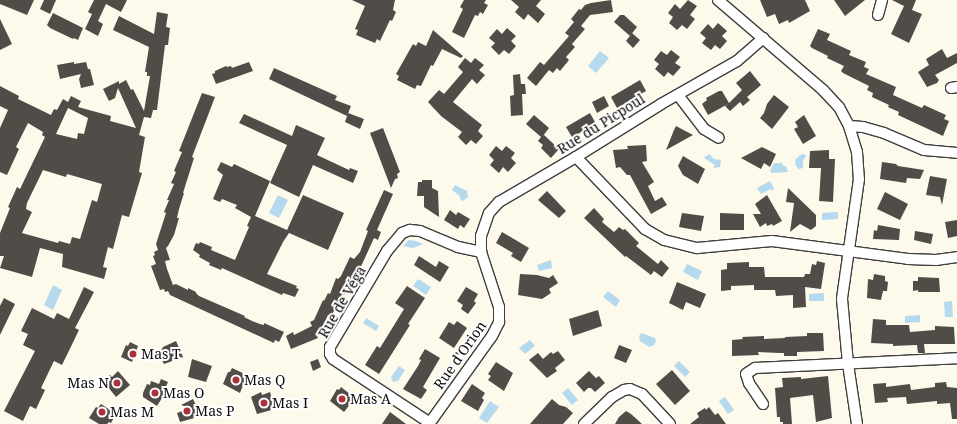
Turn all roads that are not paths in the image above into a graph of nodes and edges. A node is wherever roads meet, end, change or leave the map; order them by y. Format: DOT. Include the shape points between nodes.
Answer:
graph roads {
  1 [pos="718,0"];
  2 [pos="882,0"];
  3 [pos="878,15"];
  4 [pos="763,38"];
  5 [pos="678,95"];
  6 [pos="849,126"];
  7 [pos="719,138"];
  8 [pos="957,153"];
  9 [pos="576,158"];
  10 [pos="849,251"];
  11 [pos="481,252"];
  12 [pos="957,257"];
  13 [pos="957,358"];
  14 [pos="848,364"];
  15 [pos="763,404"];
  16 [pos="429,423"];
  17 [pos="584,424"];
  18 [pos="670,424"];
  19 [pos="857,424"];
  1 -- 4 [label="street"];
  2 -- 3 [label="street"];
  4 -- 5 [label="street, Rue du Picpoul" via="737,61"];
  4 -- 6 [label="street" via="823,90 839,107"];
  5 -- 7 [label="street" via="704,129"];
  5 -- 9 [label="street, Rue du Picpoul"];
  6 -- 8 [label="street" via="884,133 924,150"];
  6 -- 10 [label="street" via="857,152 859,179"];
  9 -- 10 [label="street" via="645,229 664,240 697,248 772,241"];
  9 -- 11 [label="street, Rue du Picpoul" via="498,202 484,223"];
  10 -- 12 [label="street" via="908,260"];
  10 -- 14 [label="street" via="842,299"];
  11 -- 16 [label="street, Rue d'Orion" via="499,307 499,322 492,336"];
  11 -- 16 [label="street, Rue de Véga" via="458,247 420,231 410,230 402,233 388,251 330,347 332,359"];
  13 -- 14 [label="street"];
  14 -- 15 [label="street" via="755,368 746,374"];
  14 -- 19 [label="street"];
  17 -- 18 [label="street" via="612,397 630,389 642,394"];
}
